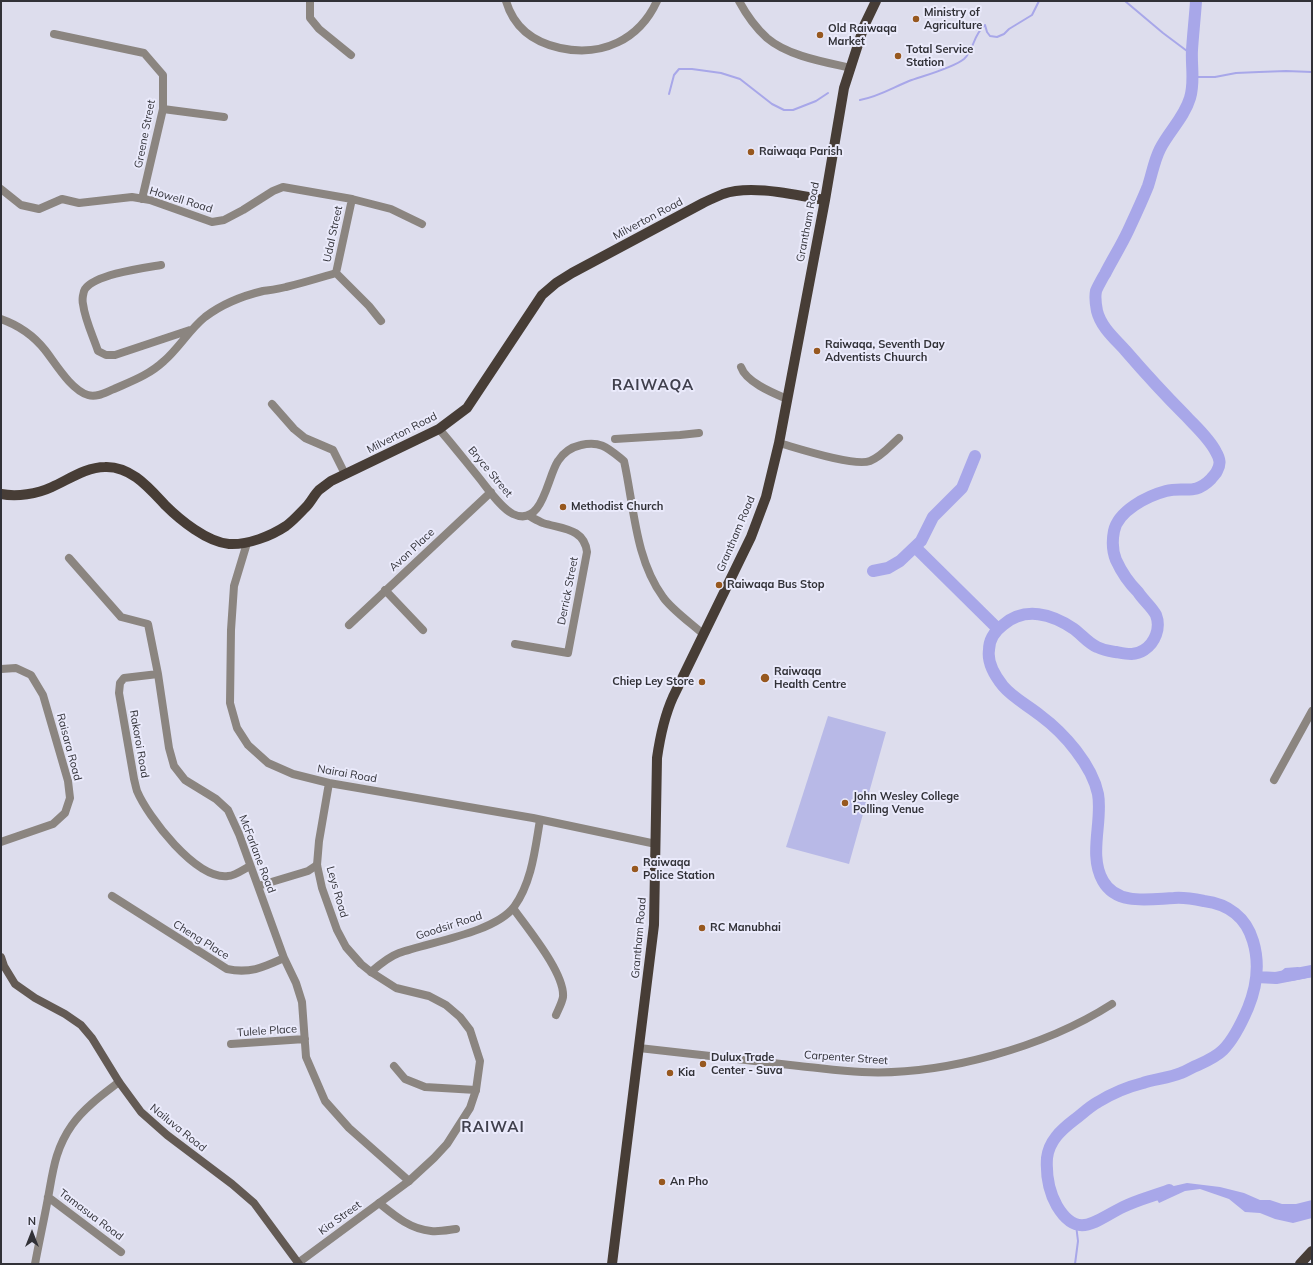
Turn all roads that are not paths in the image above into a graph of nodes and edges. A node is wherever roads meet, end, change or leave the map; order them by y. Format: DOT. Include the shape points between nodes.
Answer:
graph roads {
  1 [pos="310,1"];
  2 [pos="506,1"];
  3 [pos="656,1"];
  4 [pos="739,1"];
  5 [pos="876,1"];
  6 [pos="54,34"];
  7 [pos="351,55"];
  8 [pos="851,68"];
  9 [pos="163,109"];
  10 [pos="224,117"];
  11 [pos="1,189"];
  12 [pos="142,199"];
  13 [pos="352,199"];
  14 [pos="825,200"];
  15 [pos="422,224"];
  16 [pos="161,265"];
  17 [pos="336,273"];
  18 [pos="1,319"];
  19 [pos="381,321"];
  20 [pos="191,330"];
  21 [pos="740,367"];
  22 [pos="786,400"];
  23 [pos="272,404"];
  24 [pos="439,428"];
  25 [pos="699,433"];
  26 [pos="899,438"];
  27 [pos="615,439"];
  28 [pos="778,443"];
  29 [pos="345,474"];
  30 [pos="491,492"];
  31 [pos="1,494"];
  32 [pos="529,516"];
  33 [pos="247,542"];
  34 [pos="69,558"];
  35 [pos="385,590"];
  36 [pos="349,625"];
  37 [pos="423,630"];
  38 [pos="704,634"];
  39 [pos="515,644"];
  40 [pos="1,670"];
  41 [pos="158,674"];
  42 [pos="1312,711"];
  43 [pos="1274,780"];
  44 [pos="329,783"];
  45 [pos="540,820"];
  46 [pos="1,842"];
  47 [pos="656,844"];
  48 [pos="317,865"];
  49 [pos="250,866"];
  50 [pos="258,886"];
  51 [pos="112,896"];
  52 [pos="513,908"];
  53 [pos="1,956"];
  54 [pos="284,958"];
  55 [pos="371,972"];
  56 [pos="1112,1004"];
  57 [pos="556,1015"];
  58 [pos="305,1039"];
  59 [pos="231,1044"];
  60 [pos="639,1048"];
  61 [pos="394,1066"];
  62 [pos="119,1082"];
  63 [pos="476,1090"];
  64 [pos="409,1181"];
  65 [pos="395,1191"];
  66 [pos="48,1197"];
  67 [pos="379,1203"];
  68 [pos="456,1229"];
  69 [pos="1312,1251"];
  70 [pos="121,1252"];
  71 [pos="298,1263"];
  72 [pos="35,1264"];
  73 [pos="612,1264"];
  74 [pos="1300,1264"];
  1 -- 7 [label="street" via="310,18 319,29"];
  2 -- 3 [label="street" via="510,14 519,27 535,40 573,51 593,51 628,36 644,22"];
  4 -- 8 [label="street" via="767,38 787,50"];
  5 -- 8 [label="main road, Grantham Road" via="864,26"];
  6 -- 9 [label="street, Greene Street" via="144,53 163,75"];
  8 -- 14 [label="main road, Grantham Road" via="844,88"];
  9 -- 10 [label="street"];
  9 -- 12 [label="street, Greene Street"];
  11 -- 12 [label="street, Howell Road" via="21,205 39,209 62,199 79,203 132,197"];
  12 -- 13 [label="street, Howell Road" via="212,222 224,220 283,187"];
  13 -- 15 [label="street, Howell Road" via="391,209"];
  13 -- 17 [label="street, Udal Street"];
  14 -- 22 [label="main road, Grantham Road"];
  14 -- 24 [label="main road, Milverton Road" via="771,191 742,190 724,194 572,273 542,295 467,408"];
  16 -- 20 [label="street" via="103,278 84,289 82,302 98,351 115,354"];
  17 -- 19 [label="street"];
  17 -- 20 [label="street" via="239,298 205,317"];
  18 -- 20 [label="street" via="30,334 76,388 90,396 99,395 143,377 165,361"];
  21 -- 22 [label="street" via="752,380"];
  22 -- 28 [label="main road, Grantham Road"];
  23 -- 29 [label="street" via="305,438 333,450"];
  24 -- 29 [label="main road, Milverton Road"];
  24 -- 30 [label="street, Bryce Street"];
  25 -- 27 [label="street"];
  26 -- 28 [label="street" via="883,453 864,463"];
  28 -- 38 [label="main road, Grantham Road" via="766,497 751,537"];
  29 -- 33 [label="main road, Milverton Road" via="318,491 287,526 268,536"];
  30 -- 32 [label="street, Bryce Street" via="512,513 521,517"];
  30 -- 35 [label="street, Avon Place"];
  31 -- 33 [label="main road, Milverton Road" via="18,495 51,488 89,470 105,466 125,470 137,478 184,522 208,537 228,544"];
  32 -- 38 [label="street" via="538,508 558,461 566,452 592,443 614,452 624,461 639,538 652,581 664,599"];
  32 -- 39 [label="street, Derrick Street" via="574,532 586,544 587,552 568,653"];
  33 -- 44 [label="street, Nairai Road" via="234,586 231,630 230,703 237,728 248,745 268,763 293,774"];
  34 -- 41 [label="street, McFarlane Road" via="121,617 148,624"];
  35 -- 36 [label="street, Avon Place"];
  35 -- 37 [label="street"];
  38 -- 47 [label="main road, Grantham Road" via="673,697 663,725 657,758"];
  40 -- 46 [label="street, Raisara Road" via="16,668 31,675 43,695 68,781 70,798 65,813 53,824"];
  41 -- 49 [label="street, McFarlane Road" via="174,766 185,780 216,799 228,810"];
  41 -- 49 [label="street, Rakoroi Road" via="124,678 120,683 119,693 137,791 160,827 189,859 203,869 216,875 228,876"];
  42 -- 43 [label="street"];
  44 -- 45 [label="street, Nairai Road"];
  44 -- 48 [label="street, Leys Road"];
  45 -- 47 [label="street, Nairai Road"];
  45 -- 52 [label="street, Goodsir Road" via="531,868 524,889"];
  47 -- 60 [label="main road, Grantham Road" via="654,925"];
  48 -- 50 [label="street" via="308,871"];
  48 -- 55 [label="street, Leys Road" via="324,895 337,930 346,947"];
  49 -- 50 [label="street, McFarlane Road"];
  50 -- 54 [label="street, McFarlane Road"];
  51 -- 54 [label="street, Cheng Place" via="227,969 247,971"];
  52 -- 55 [label="street, Goodsir Road" via="492,924 397,954"];
  52 -- 57 [label="street" via="554,966 560,980 563,997"];
  53 -- 62 [label="main road, Nailuva Road" via="15,984 81,1025"];
  54 -- 58 [label="street, McFarlane Road" via="302,1002"];
  55 -- 63 [label="street, Leys Road" via="396,988 429,996 446,1005 460,1017 470,1030 480,1061"];
  56 -- 60 [label="street, Carpenter Street" via="1076,1025 1033,1042 960,1064 928,1069 862,1072"];
  58 -- 59 [label="street, Tulele Place"];
  58 -- 64 [label="street, McFarlane Road" via="306,1057 325,1101 349,1128"];
  60 -- 73 [label="main road, Grantham Road"];
  61 -- 63 [label="street" via="405,1079 425,1087"];
  62 -- 66 [label="street" via="72,1124 57,1152"];
  62 -- 71 [label="main road, Nailuva Road" via="141,1112 254,1203"];
  63 -- 64 [label="street, Leys Road" via="470,1108 447,1144"];
  64 -- 65 [label="street, Leys Road"];
  65 -- 67 [label="street, Kia Street"];
  66 -- 70 [label="street, Tamasua Road"];
  66 -- 72 [label="street"];
  67 -- 68 [label="street" via="412,1227 432,1231"];
  67 -- 71 [label="street, Kia Street"];
  69 -- 74 [label="main road"];
}
